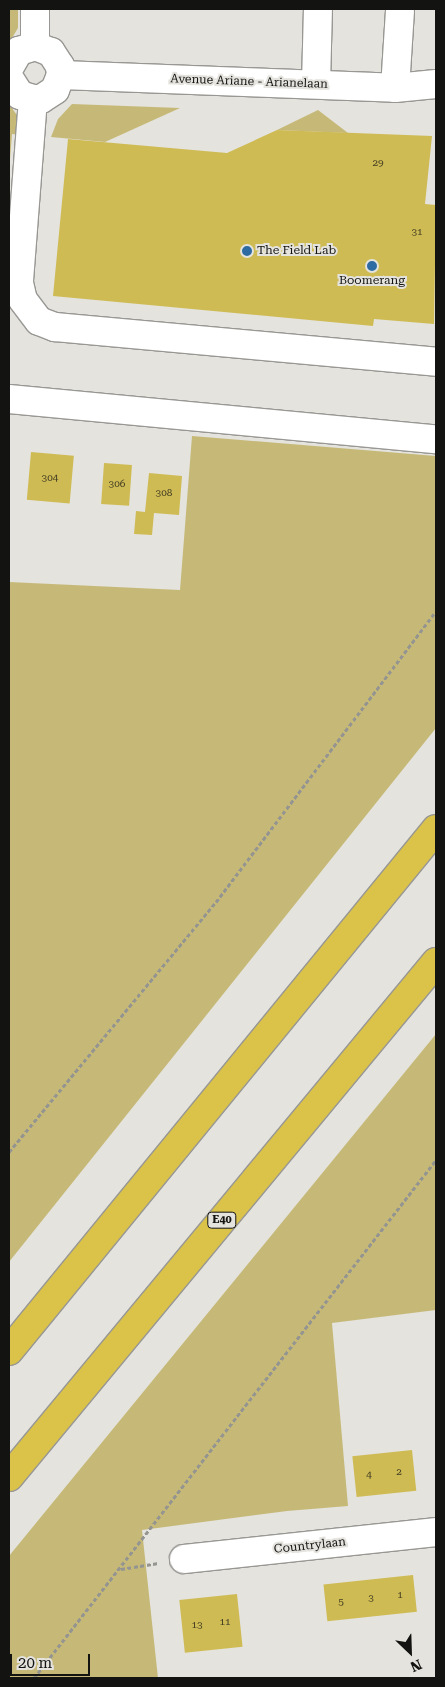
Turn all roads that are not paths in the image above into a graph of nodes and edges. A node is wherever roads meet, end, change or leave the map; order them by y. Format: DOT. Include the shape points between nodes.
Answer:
graph roads {
  1 [pos="35,9"];
  2 [pos="318,9"];
  3 [pos="400,11"];
  4 [pos="35,46"];
  5 [pos="9,68"];
  6 [pos="61,75"];
  7 [pos="9,78"];
  8 [pos="316,84"];
  9 [pos="436,84"];
  10 [pos="395,88"];
  11 [pos="33,99"];
  12 [pos="436,362"];
  13 [pos="9,399"];
  14 [pos="436,439"];
  15 [pos="436,828"];
  16 [pos="436,962"];
  17 [pos="9,1351"];
  18 [pos="9,1477"];
  19 [pos="436,1532"];
  20 [pos="184,1559"];
  1 -- 4 [label="street"];
  2 -- 8 [label="street"];
  3 -- 10 [label="street"];
  4 -- 5 [label="street" via="19,51"];
  4 -- 6 [label="street" via="51,52 60,66"];
  6 -- 8 [label="street, Avenue Ariane - Arianelaan"];
  6 -- 11 [label="street" via="55,90"];
  7 -- 11 [label="street" via="20,95"];
  8 -- 10 [label="street, Avenue Ariane - Arianelaan"];
  9 -- 10 [label="street, Avenue Ariane - Arianelaan"];
  11 -- 12 [label="street" via="19,283 23,300 39,321 55,327"];
  13 -- 14 [label="street"];
  15 -- 17 [label="highway"];
  16 -- 18 [label="highway, E40"];
  19 -- 20 [label="street, Countrylaan"];
}
